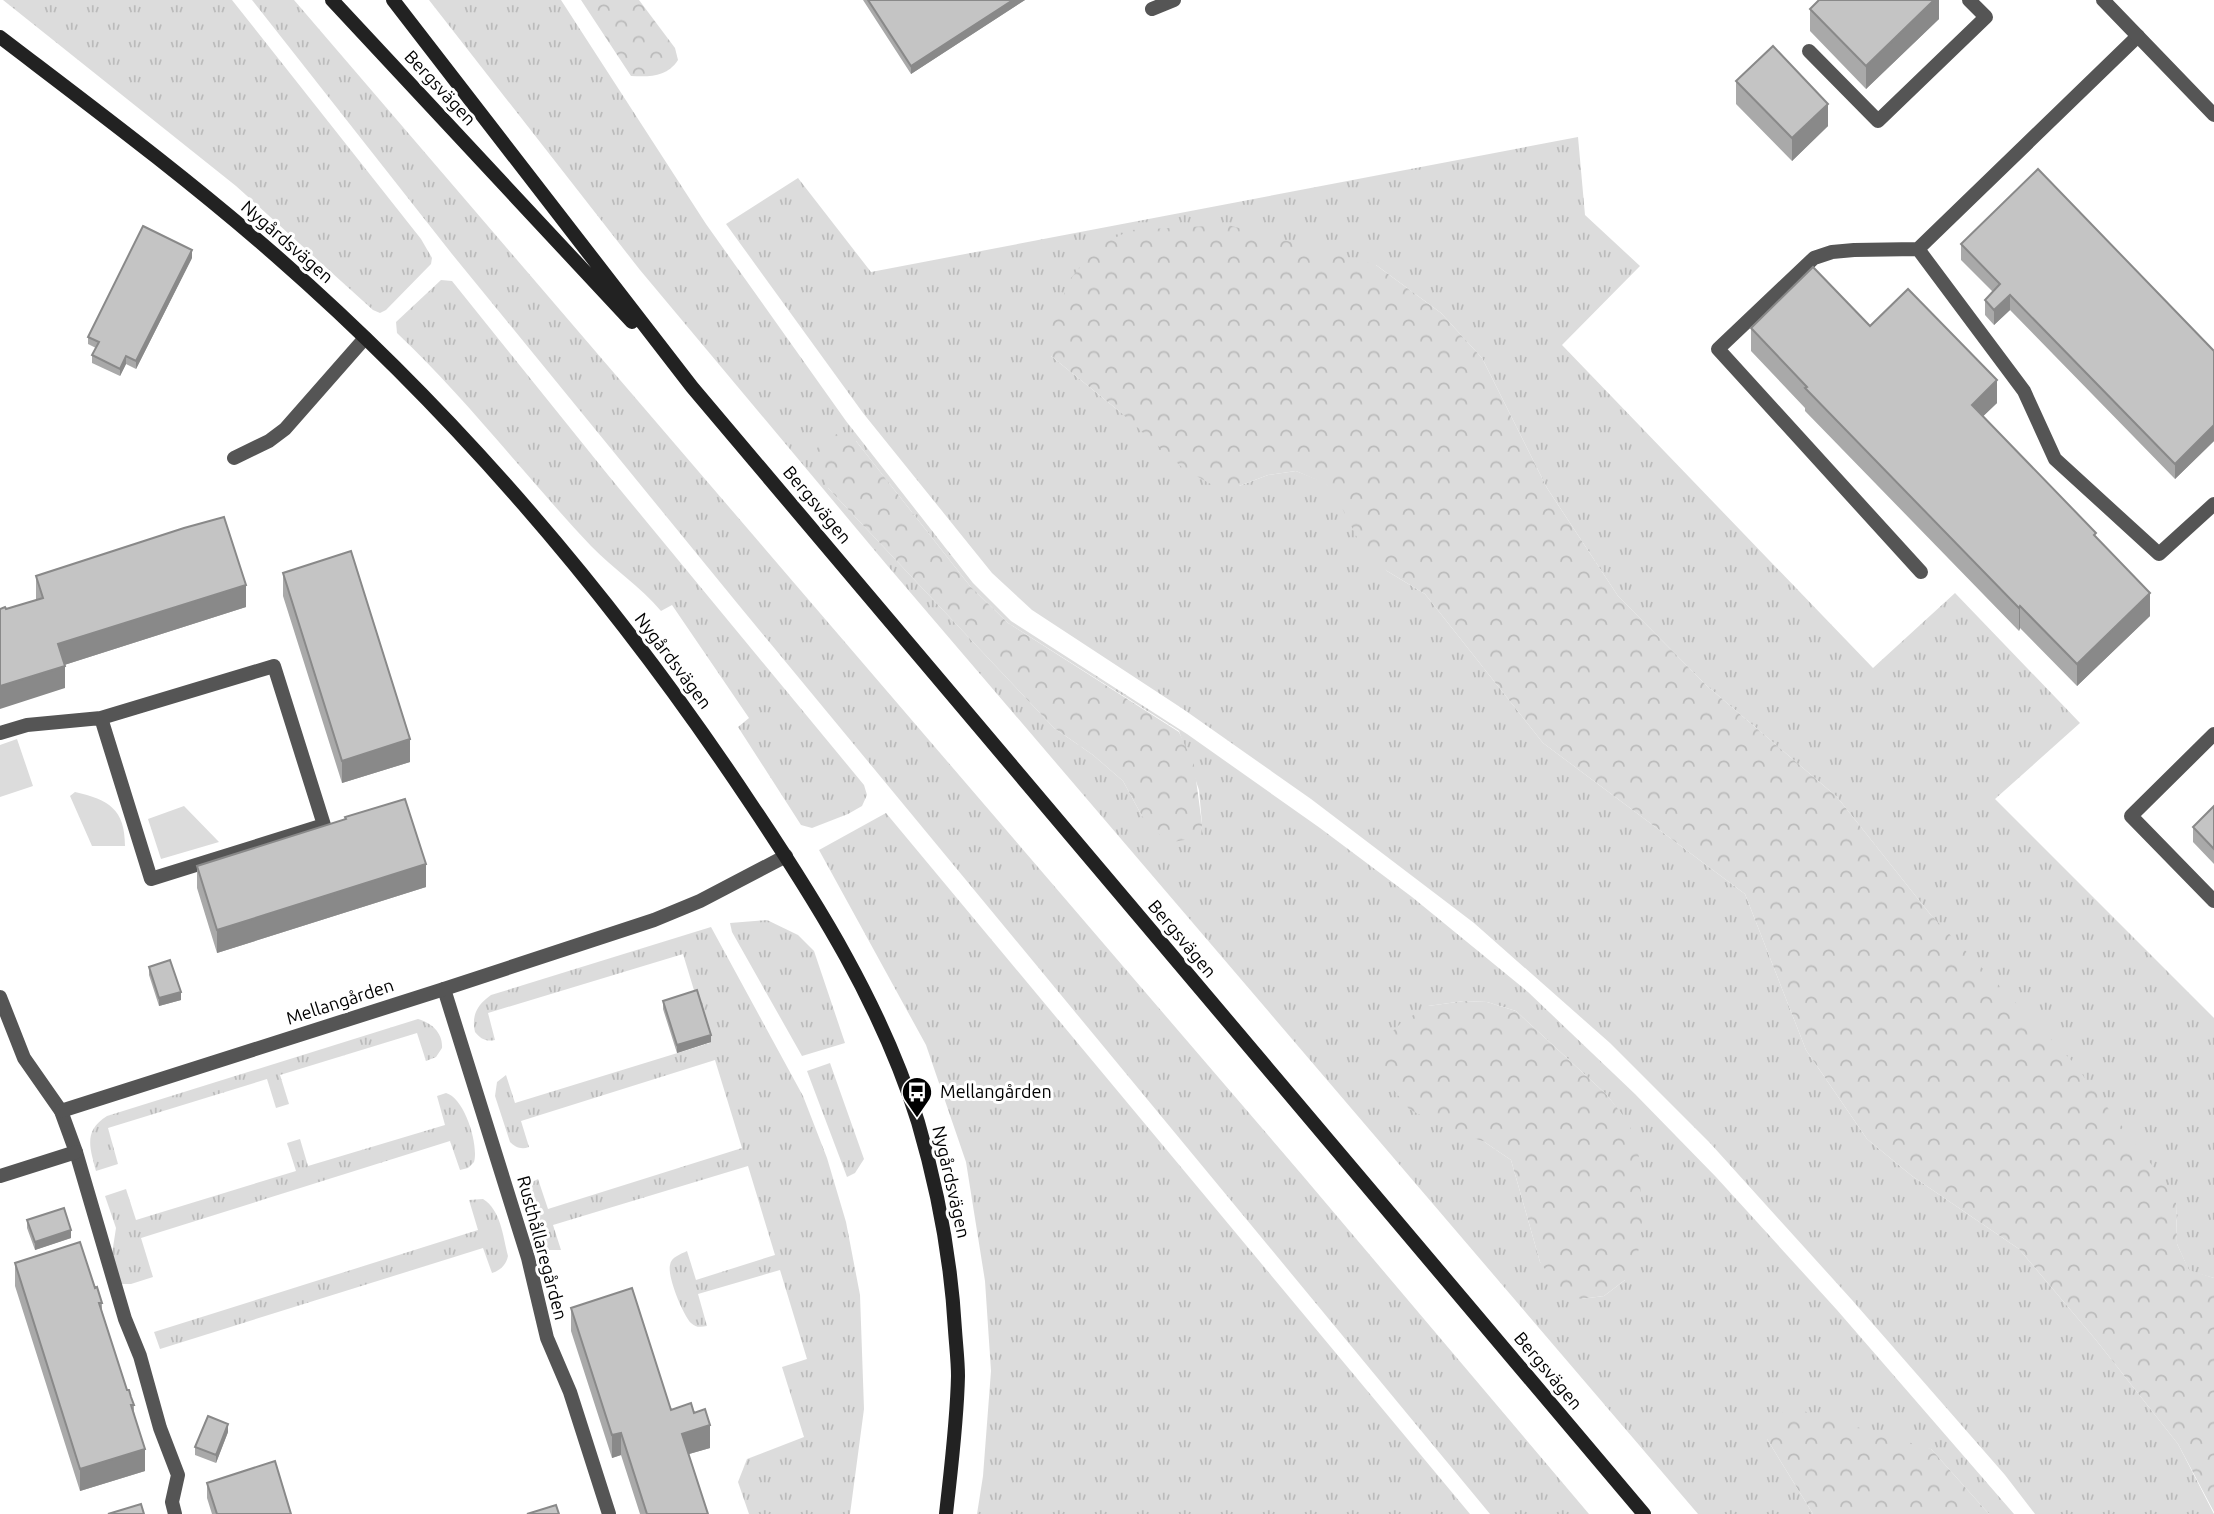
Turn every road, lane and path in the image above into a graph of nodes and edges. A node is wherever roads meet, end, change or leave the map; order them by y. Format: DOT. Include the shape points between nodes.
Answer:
graph roads {
  1 [pos="332,0"];
  2 [pos="393,0"];
  3 [pos="1174,0"];
  4 [pos="1969,0"];
  5 [pos="2103,0"];
  6 [pos="1152,9"];
  7 [pos="2138,36"];
  8 [pos="0,37"];
  9 [pos="1809,51"];
  10 [pos="2214,115"];
  11 [pos="1919,249"];
  12 [pos="365,338"];
  13 [pos="692,387"];
  14 [pos="234,458"];
  15 [pos="2214,504"];
  16 [pos="1921,572"];
  17 [pos="101,718"];
  18 [pos="0,733"];
  19 [pos="2214,734"];
  20 [pos="786,856"];
  21 [pos="2214,901"];
  22 [pos="444,989"];
  23 [pos="0,998"];
  24 [pos="61,1111"];
  25 [pos="76,1152"];
  26 [pos="0,1176"];
  27 [pos="175,1514"];
  28 [pos="609,1514"];
  29 [pos="946,1514"];
  30 [pos="1644,1514"];
  1 -- 13 [label="main road, Bergsvägen"];
  2 -- 13 [label="main road, Bergsvägen"];
  3 -- 6 [label="street"];
  4 -- 9 [label="street" via="1986,17 1878,121"];
  5 -- 7 [label="street"];
  7 -- 10 [label="street"];
  7 -- 11 [label="street"];
  8 -- 12 [label="main road, Nygårdsvägen" via="164,162 276,255"];
  11 -- 15 [label="street" via="2024,391 2056,459 2159,554"];
  11 -- 16 [label="street" via="1843,251 1814,258 1718,349"];
  12 -- 14 [label="street" via="285,429"];
  12 -- 20 [label="main road, Nygårdsvägen" via="462,435 575,564 709,740"];
  13 -- 30 [label="main road, Bergsvägen"];
  17 -- 17 [label="street" via="274,666 324,825 151,879"];
  17 -- 18 [label="street" via="27,725"];
  19 -- 21 [label="street" via="2131,816"];
  20 -- 22 [label="street, Mellangården" via="654,920"];
  20 -- 29 [label="main road, Nygårdsvägen" via="837,938 889,1044 917,1119 938,1199 952,1278 958,1373"];
  22 -- 24 [label="street, Mellangården"];
  22 -- 28 [label="street, Rusthållaregården" via="528,1258 547,1338 570,1392"];
  23 -- 24 [label="street" via="24,1058"];
  24 -- 25 [label="street"];
  25 -- 26 [label="street"];
  25 -- 27 [label="street" via="178,1475 172,1502"];
}
